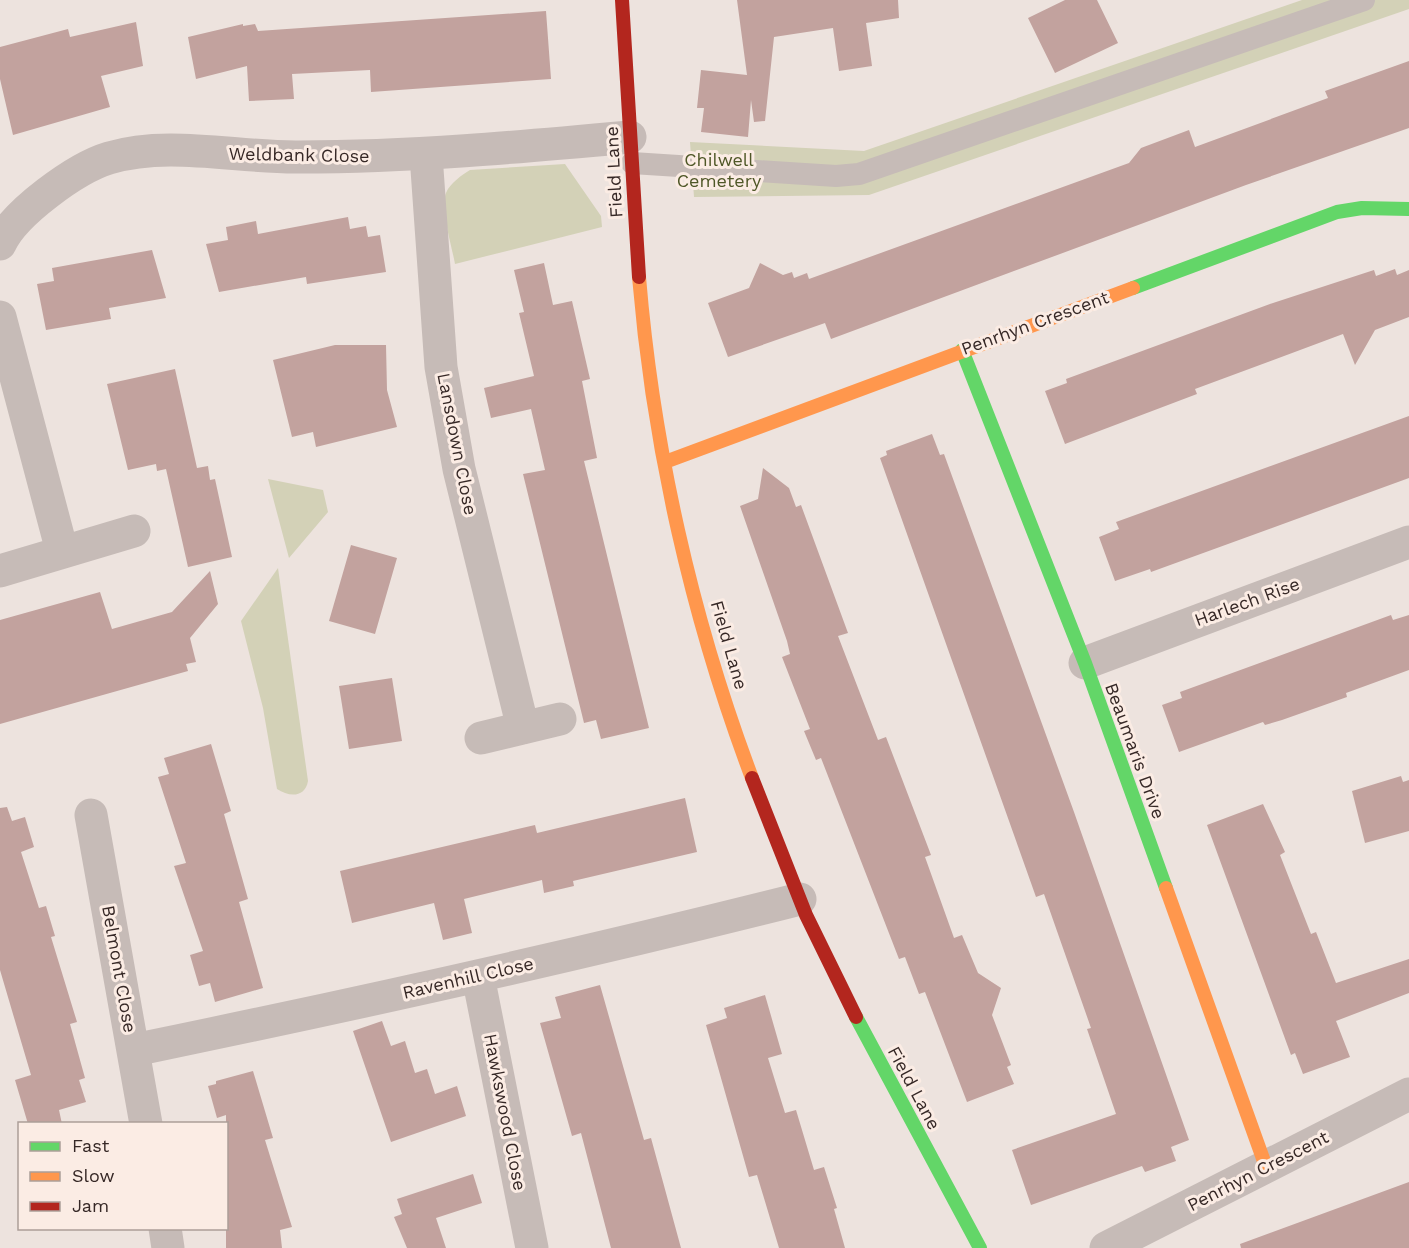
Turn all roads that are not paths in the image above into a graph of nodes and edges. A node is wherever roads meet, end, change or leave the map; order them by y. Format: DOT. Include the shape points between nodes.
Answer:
graph roads {
  1 [pos="622,0"];
  2 [pos="1364,0"];
  3 [pos="631,150"];
  4 [pos="426,154"];
  5 [pos="1409,209"];
  6 [pos="0,244"];
  7 [pos="0,317"];
  8 [pos="962,350"];
  9 [pos="665,462"];
  10 [pos="134,531"];
  11 [pos="1409,542"];
  12 [pos="62,551"];
  13 [pos="0,571"];
  14 [pos="1085,663"];
  15 [pos="560,719"];
  16 [pos="523,728"];
  17 [pos="481,738"];
  18 [pos="91,815"];
  19 [pos="800,899"];
  20 [pos="478,976"];
  21 [pos="134,1050"];
  22 [pos="1409,1094"];
  23 [pos="146,1122"];
  24 [pos="1266,1167"];
  25 [pos="165,1230"];
  26 [pos="168,1248"];
  27 [pos="532,1248"];
  28 [pos="980,1248"];
  29 [pos="1106,1248"];
  1 -- 3 [label="street, Field Lane"];
  2 -- 3 [label="lane" via="859,174 836,176"];
  3 -- 4 [label="street, Weldbank Close"];
  3 -- 9 [label="street, Field Lane" via="641,303"];
  4 -- 6 [label="street, Weldbank Close" via="297,158 162,151 109,158 58,185 24,215"];
  4 -- 16 [label="street, Lansdown Close" via="441,368 459,469"];
  5 -- 8 [label="street, Penrhyn Crescent" via="1362,208 1337,213"];
  7 -- 12 [label="street"];
  8 -- 9 [label="street, Penrhyn Crescent"];
  8 -- 14 [label="street, Beaumaris Drive"];
  9 -- 19 [label="street, Field Lane" via="696,597 734,727"];
  10 -- 12 [label="street"];
  11 -- 14 [label="street, Harlech Rise"];
  12 -- 13 [label="street"];
  14 -- 24 [label="street, Beaumaris Drive"];
  15 -- 16 [label="street"];
  16 -- 17 [label="street"];
  18 -- 21 [label="street, Belmont Close"];
  19 -- 20 [label="street, Ravenhill Close"];
  19 -- 28 [label="street, Field Lane" via="844,994"];
  20 -- 21 [label="street, Ravenhill Close"];
  20 -- 27 [label="street, Hawkswood Close"];
  21 -- 23 [label="street, Belmont Close"];
  22 -- 24 [label="street, Penrhyn Crescent"];
  24 -- 29 [label="street, Penrhyn Crescent"];
  25 -- 26 [label="street"];
}
